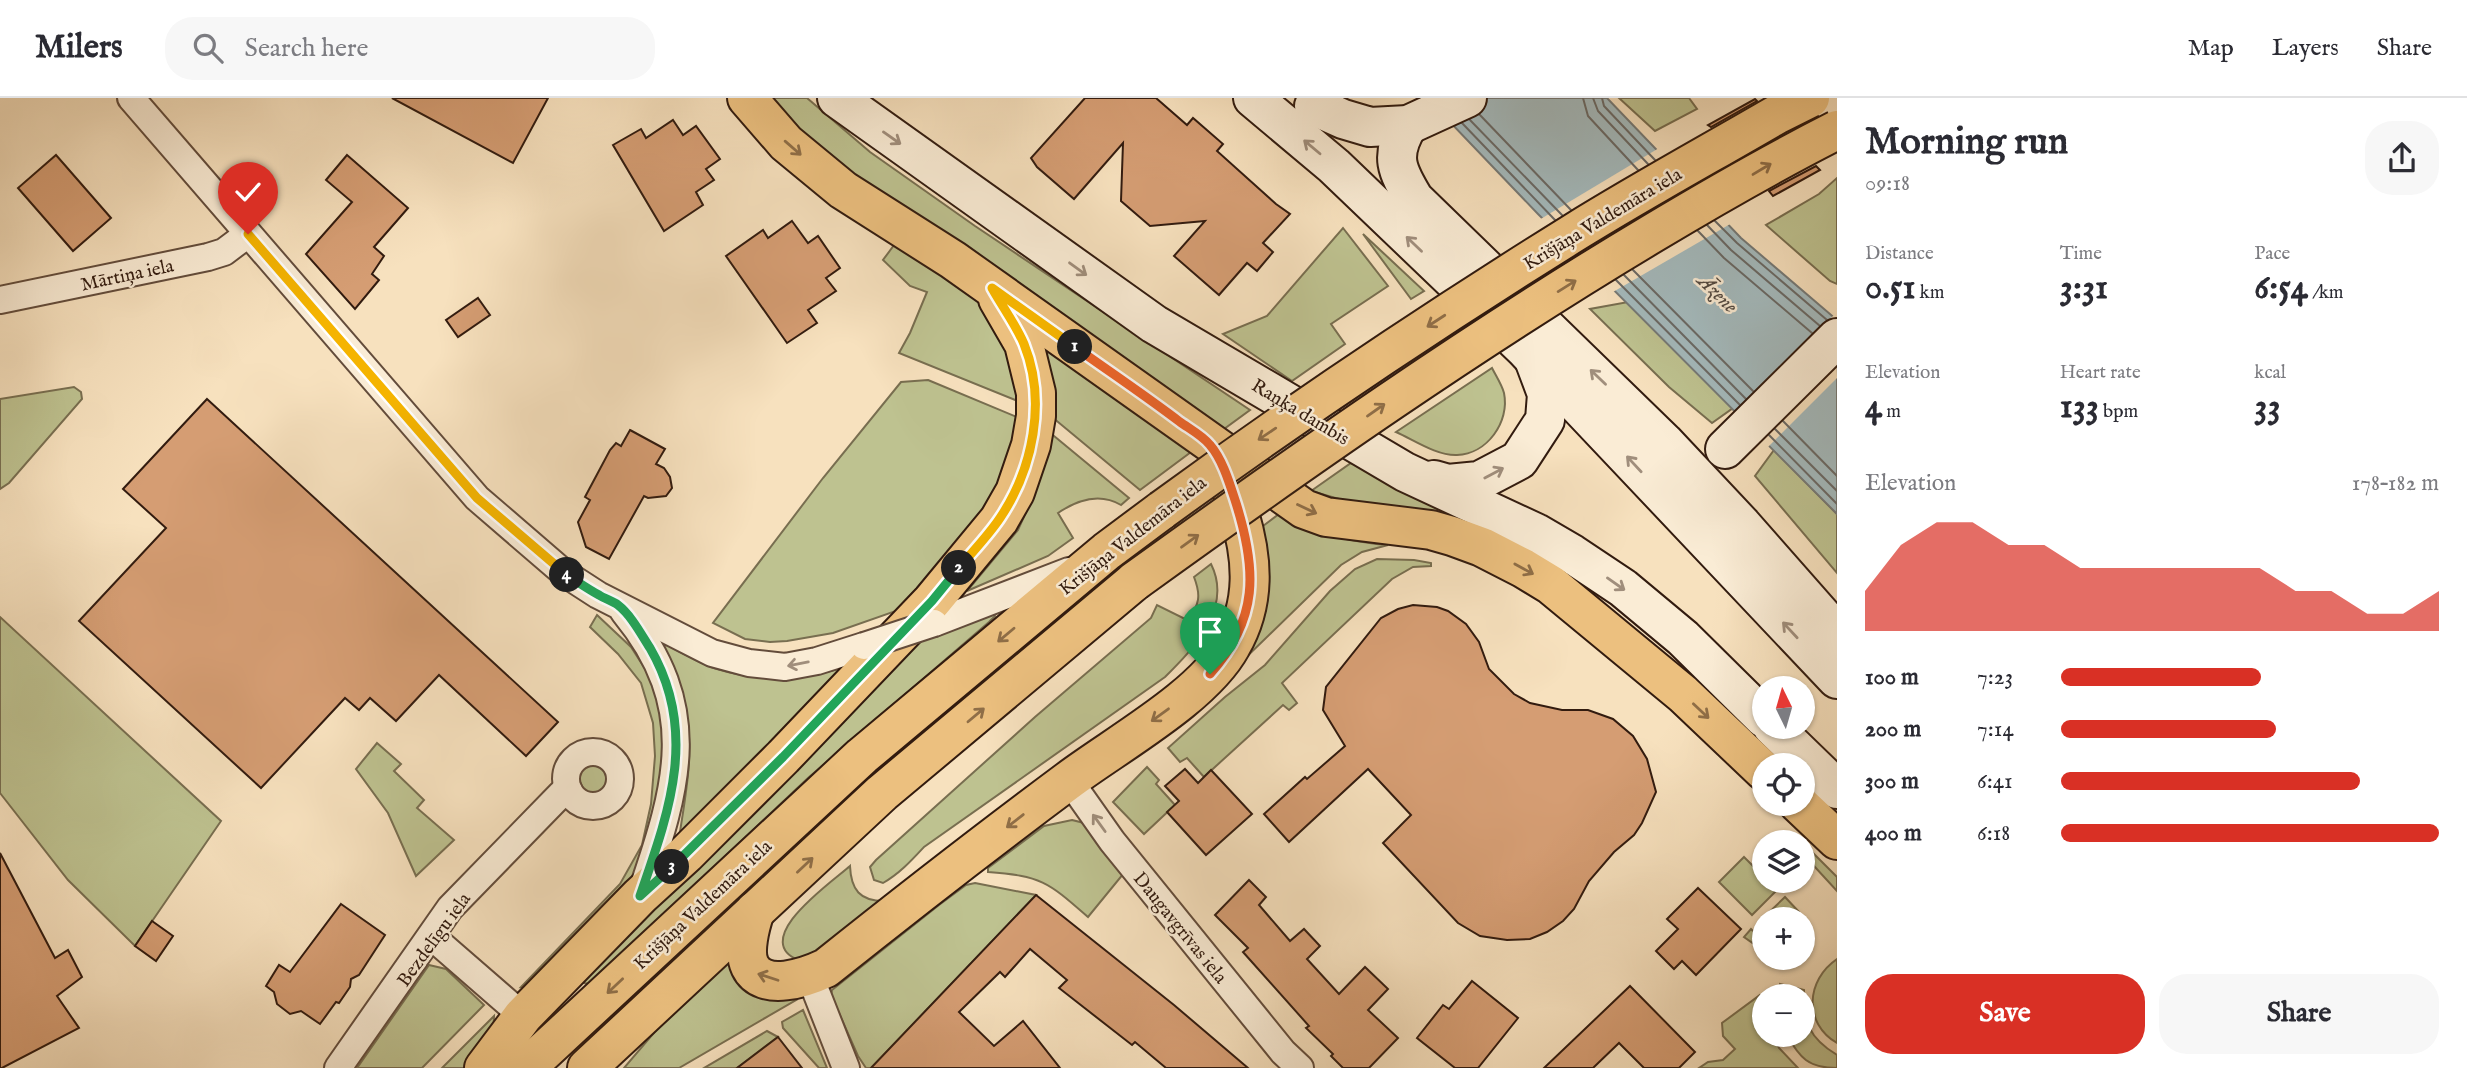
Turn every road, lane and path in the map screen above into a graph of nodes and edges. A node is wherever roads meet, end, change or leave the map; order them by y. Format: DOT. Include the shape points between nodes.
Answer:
graph roads {
  1 [pos="131,98"];
  2 [pos="747,98"];
  3 [pos="837,98"];
  4 [pos="1253,98"];
  5 [pos="1467,98"];
  6 [pos="1810,98"];
  7 [pos="1308,102"];
  8 [pos="1408,125"];
  9 [pos="1837,130"];
  10 [pos="1414,199"];
  11 [pos="248,234"];
  12 [pos="992,288"];
  13 [pos="0,300"];
  14 [pos="1837,338"];
  15 [pos="1534,359"];
  16 [pos="1664,442"];
  17 [pos="1210,444"];
  18 [pos="1728,446"];
  19 [pos="1405,472"];
  20 [pos="1742,525"];
  21 [pos="1102,555"];
  22 [pos="618,605"];
  23 [pos="1837,632"];
  24 [pos="1837,679"];
  25 [pos="1752,706"];
  26 [pos="1785,739"];
  27 [pos="1752,760"];
  28 [pos="1069,780"];
  29 [pos="1837,789"];
  30 [pos="569,791"];
  31 [pos="1812,816"];
  32 [pos="1837,840"];
  33 [pos="640,896"];
  34 [pos="755,911"];
  35 [pos="431,936"];
  36 [pos="814,974"];
  37 [pos="523,1016"];
  38 [pos="1285,1063"];
  39 [pos="338,1068"];
  40 [pos="484,1068"];
  41 [pos="526,1068"];
  42 [pos="587,1068"];
  43 [pos="846,1068"];
  1 -- 11 [label="street"];
  2 -- 12 [label="main road, one-way" via="786,143 843,190"];
  3 -- 19 [label="main road, Raņķa dambis, one-way" via="1154,324"];
  15 -- 4 [label="main road, one-way" via="1334,166"];
  5 -- 8 [label="main road"];
  6 -- 21 [label="main road, Krišjāņa Valdemāra iela, one-way, bridge" via="1577,231 1443,316 1259,439"];
  7 -- 8 [label="main road" via="1370,127"];
  7 -- 10 [label="main road" via="1328,128 1385,180"];
  8 -- 10 [label="main road" via="1396,150 1398,172"];
  34 -- 9 [label="main road, Krišjāņa Valdemāra iela, one-way, bridge" via="882,793 1135,581 1281,475 1448,360 1607,260"];
  16 -- 10 [label="main road, one-way"];
  11 -- 13 [label="street, Mārtiņa iela" via="224,252 208,257"];
  11 -- 22 [label="street" via="477,498 565,573"];
  12 -- 17 [label="main road"];
  12 -- 33 [label="main road" via="1024,344 1036,393 1031,445 1015,492 999,520 932,601"];
  14 -- 18 [label="main road"];
  19 -- 15 [label="main road, one-way" via="1448,484 1479,481 1519,460 1545,421 1547,394"];
  24 -- 15 [label="main road, one-way"];
  16 -- 18 [label="main road"];
  16 -- 20 [label="main road"];
  17 -- 27 [label="main road, one-way" via="1304,509 1326,517 1431,530 1482,547 1533,574 1683,694"];
  17 -- 28 [label="main road, one-way" via="1230,485 1249,548 1250,592 1239,632 1222,661 1192,691"];
  18 -- 20 [label="main road"];
  19 -- 25 [label="main road, Raņķa dambis, one-way" via="1536,533 1623,588 1684,638"];
  20 -- 23 [label="main road"];
  21 -- 22 [label="street, one-way, bridge" via="934,624 785,667 712,653"];
  21 -- 41 [label="main road, Krišjāņa Valdemāra iela, one-way" via="862,756"];
  22 -- 33 [label="street" via="659,664 672,701 677,736 668,811"];
  26 -- 29 [label="main road"];
  28 -- 36 [label="main road, one-way"];
  38 -- 28 [label="street, Daugavgrīvas iela, one-way"];
  30 -- 35 [label="street, Bezdelīgu iela" via="450,908"];
  31 -- 32 [label="main road"];
  33 -- 37 [label="main road"];
  36 -- 34 [label="main road, one-way" via="782,981 760,977 749,965 747,934"];
  34 -- 42 [label="main road, Krišjāņa Valdemāra iela"];
  35 -- 37 [label="street"];
  35 -- 39 [label="street, Bezdelīgu iela"];
  36 -- 43 [label="street" via="813,984"];
  37 -- 40 [label="main road"];
}
